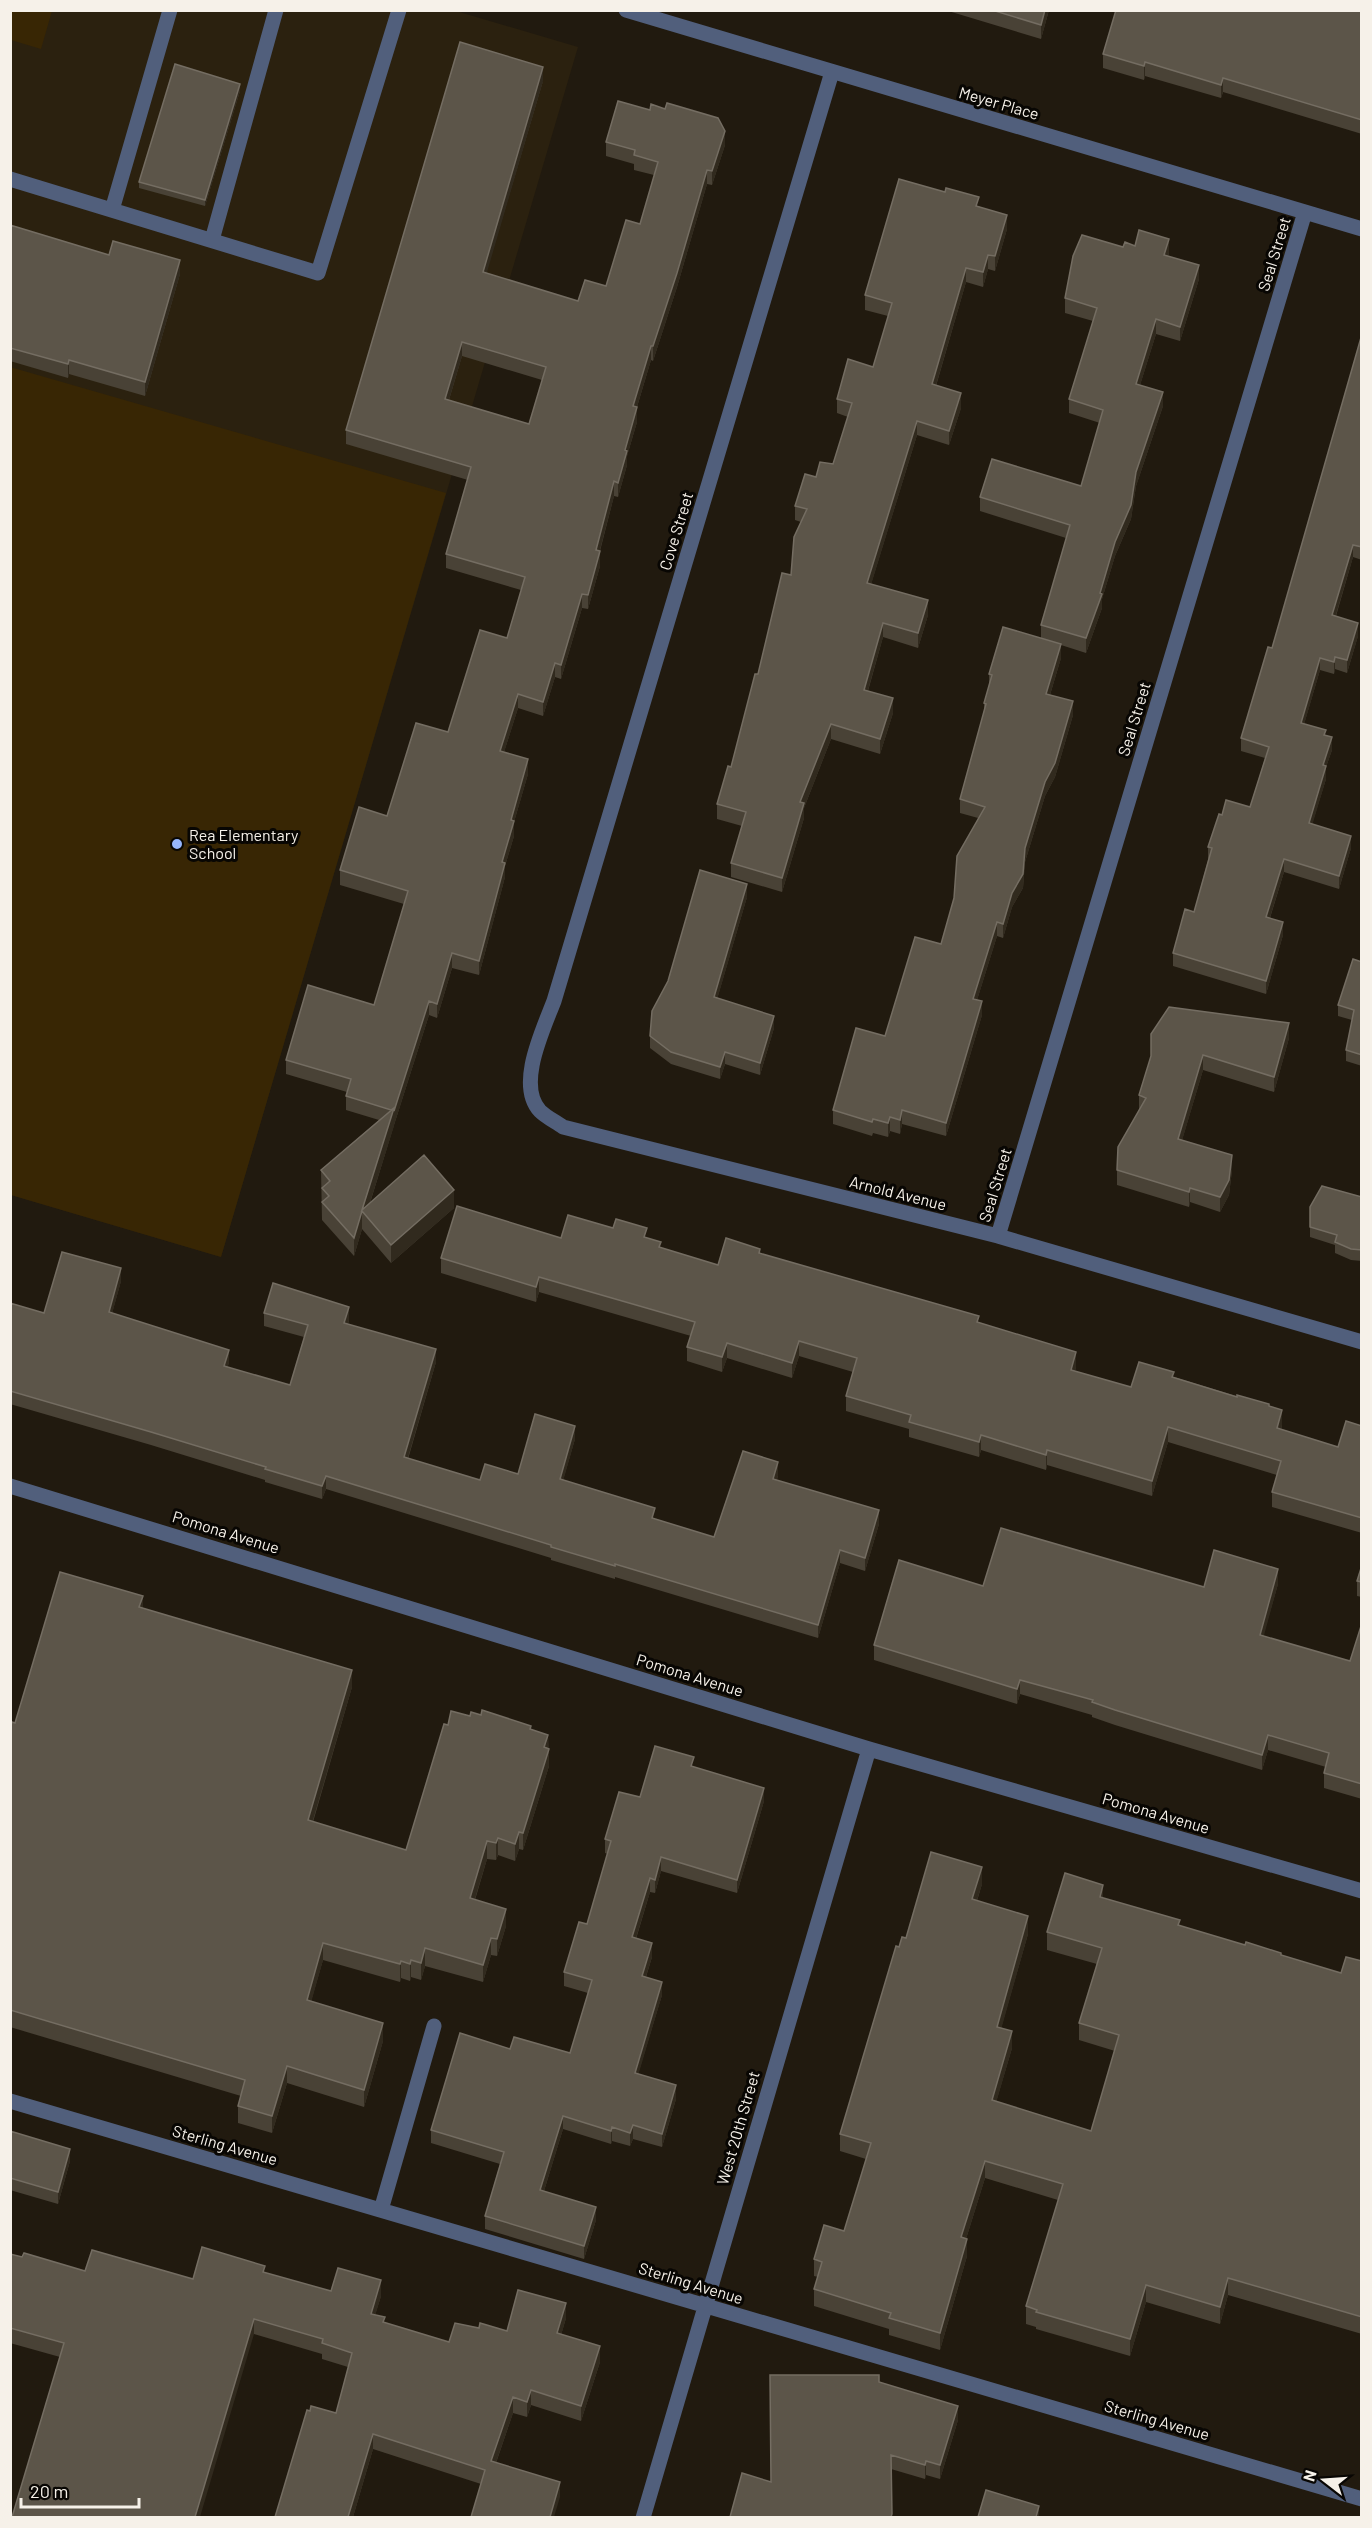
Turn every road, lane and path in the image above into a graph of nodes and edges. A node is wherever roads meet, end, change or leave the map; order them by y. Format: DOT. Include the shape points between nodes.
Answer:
graph roads {
  1 [pos="170,10"];
  2 [pos="276,10"];
  3 [pos="399,10"];
  4 [pos="626,10"];
  5 [pos="832,72"];
  6 [pos="10,179"];
  7 [pos="112,210"];
  8 [pos="1305,212"];
  9 [pos="1362,229"];
  10 [pos="212,240"];
  11 [pos="554,1001"];
  12 [pos="998,1236"];
  13 [pos="1362,1342"];
  14 [pos="10,1486"];
  15 [pos="869,1749"];
  16 [pos="1362,1891"];
  17 [pos="434,2026"];
  18 [pos="10,2101"];
  19 [pos="381,2210"];
  20 [pos="705,2306"];
  21 [pos="1362,2499"];
  22 [pos="643,2517"];
  1 -- 7 [label="street"];
  2 -- 10 [label="street"];
  3 -- 10 [label="street" via="318,273"];
  4 -- 5 [label="street, Meyer Place"];
  5 -- 8 [label="street, Meyer Place"];
  5 -- 11 [label="street, Cove Street"];
  6 -- 7 [label="street"];
  7 -- 10 [label="street"];
  8 -- 9 [label="street, Meyer Place"];
  8 -- 12 [label="street, Seal Street"];
  11 -- 12 [label="street, Arnold Avenue" via="538,1044 530,1090 540,1110 563,1127"];
  12 -- 13 [label="street, Arnold Avenue"];
  14 -- 15 [label="street, Pomona Avenue"];
  15 -- 16 [label="street, Pomona Avenue"];
  15 -- 20 [label="street, West 20th Street"];
  17 -- 19 [label="street"];
  18 -- 19 [label="street, Sterling Avenue"];
  19 -- 20 [label="street, Sterling Avenue"];
  20 -- 21 [label="street, Sterling Avenue"];
  20 -- 22 [label="street, West 20th Street"];
}
